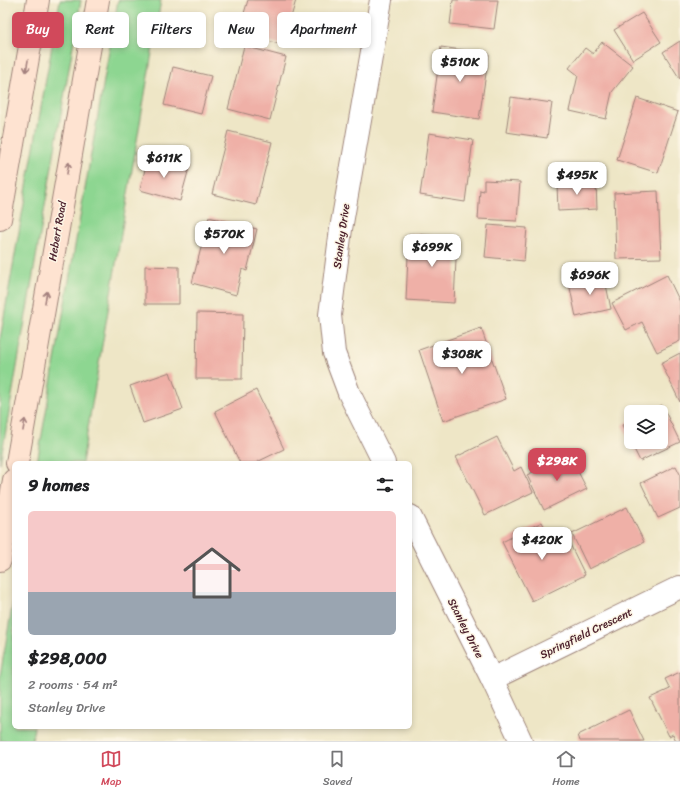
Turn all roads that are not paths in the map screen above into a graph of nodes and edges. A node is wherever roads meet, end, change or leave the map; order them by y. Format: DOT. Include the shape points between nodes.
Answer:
graph roads {
  1 [pos="38,0"];
  2 [pos="98,0"];
  3 [pos="381,0"];
  4 [pos="0,219"];
  5 [pos="17,461"];
  6 [pos="383,461"];
  7 [pos="12,491"];
  8 [pos="412,520"];
  9 [pos="0,560"];
  10 [pos="680,587"];
  11 [pos="492,679"];
  12 [pos="521,741"];
  1 -- 4 [label="main road, one-way"];
  5 -- 2 [label="main road, Hebert Road, one-way"];
  3 -- 6 [label="street, Stanley Drive" via="341,228 330,315 336,360 349,393"];
  7 -- 9 [label="main road"];
  8 -- 11 [label="street, Stanley Drive"];
  10 -- 11 [label="street, Springfield Crescent"];
  11 -- 12 [label="street, Stanley Drive"];
}
